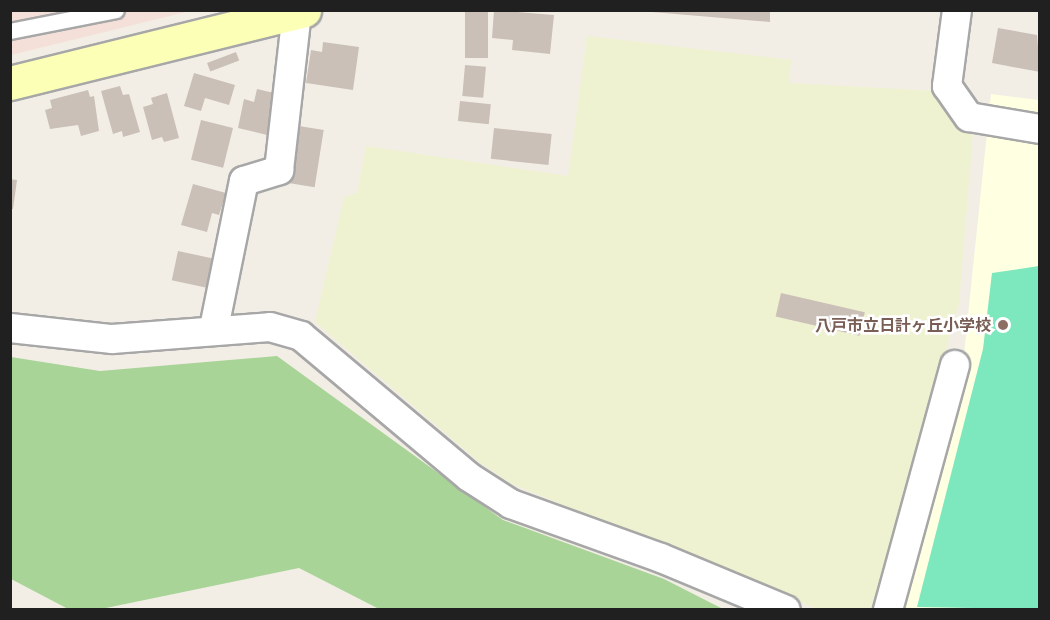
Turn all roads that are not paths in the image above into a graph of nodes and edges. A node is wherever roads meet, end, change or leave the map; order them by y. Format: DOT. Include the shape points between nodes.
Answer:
graph roads {
  1 [pos="116,10"];
  2 [pos="957,10"];
  3 [pos="301,11"];
  4 [pos="10,31"];
  5 [pos="10,83"];
  6 [pos="1040,129"];
  7 [pos="10,328"];
  8 [pos="214,328"];
  9 [pos="956,366"];
  10 [pos="786,609"];
  11 [pos="888,609"];
  1 -- 4 [label="lane"];
  2 -- 6 [label="street" via="946,86 969,117"];
  3 -- 5 [label="street"];
  3 -- 8 [label="street" via="279,170 244,181"];
  7 -- 8 [label="street" via="112,339"];
  8 -- 10 [label="street" via="270,327 301,336 469,477 511,504 662,558"];
  9 -- 11 [label="street"];
}
